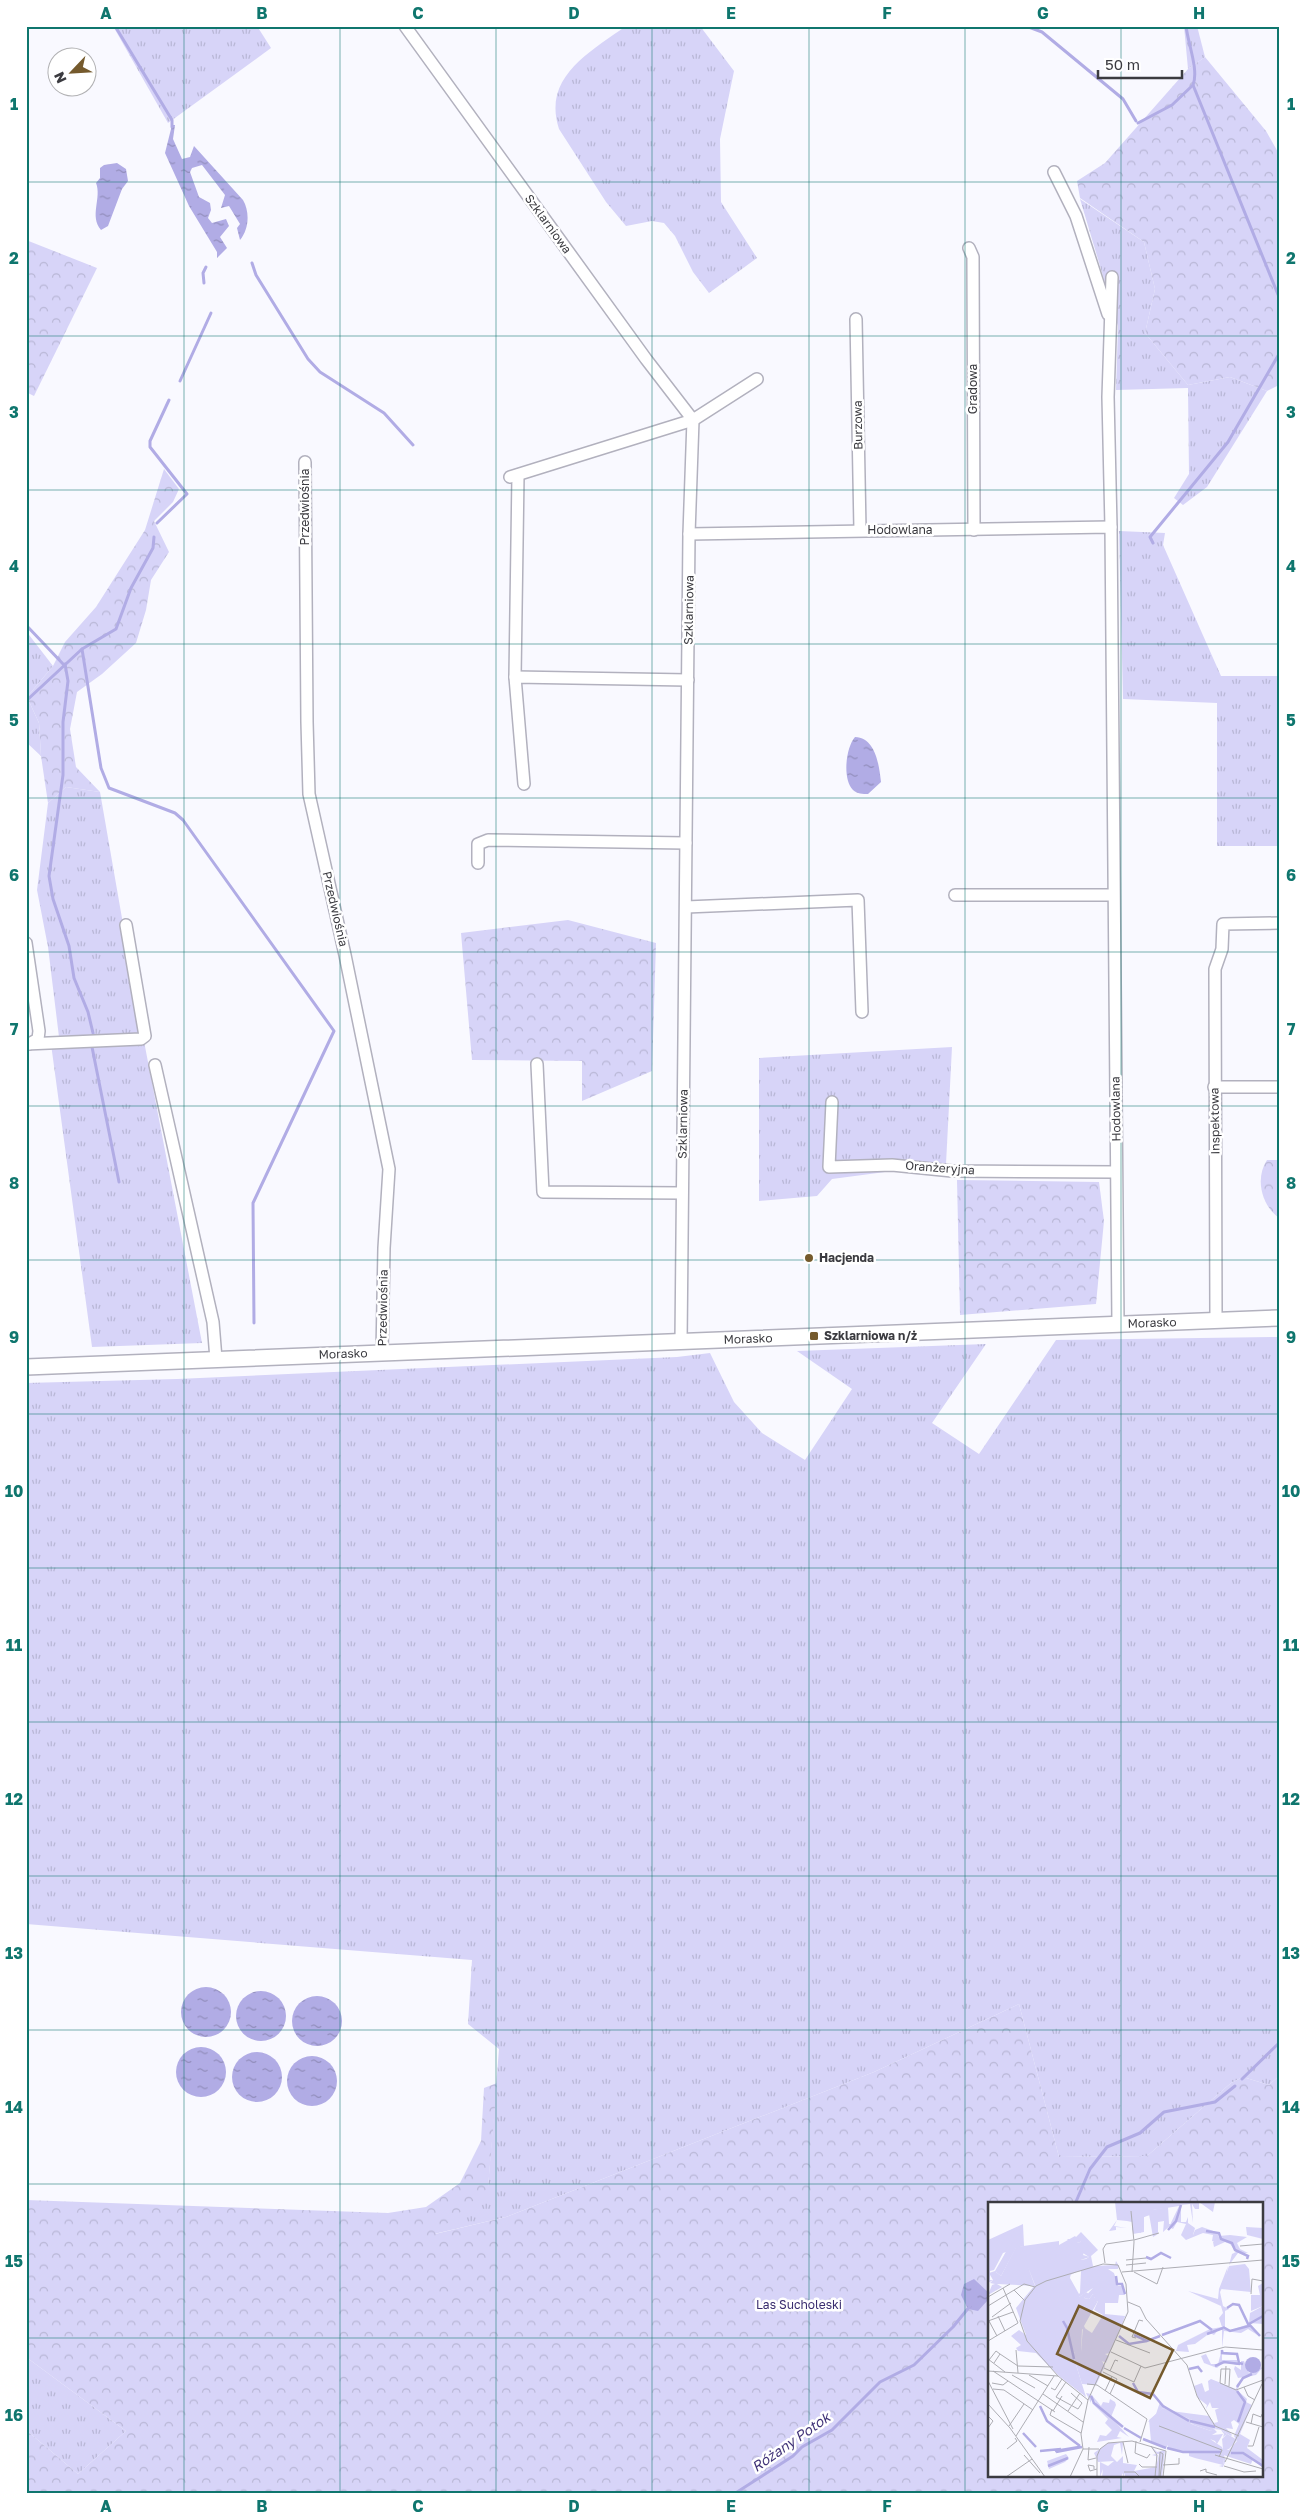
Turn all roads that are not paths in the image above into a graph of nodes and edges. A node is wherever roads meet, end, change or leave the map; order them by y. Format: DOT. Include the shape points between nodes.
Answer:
graph roads {
  1 [pos="405,26"];
  2 [pos="1054,172"];
  3 [pos="969,248"];
  4 [pos="1112,277"];
  5 [pos="856,319"];
  6 [pos="1110,321"];
  7 [pos="757,379"];
  8 [pos="693,420"];
  9 [pos="305,462"];
  10 [pos="1111,528"];
  11 [pos="860,530"];
  12 [pos="974,530"];
  13 [pos="689,534"];
  14 [pos="515,677"];
  15 [pos="688,680"];
  16 [pos="524,784"];
  17 [pos="686,843"];
  18 [pos="478,863"];
  19 [pos="955,895"];
  20 [pos="1113,895"];
  21 [pos="686,907"];
  22 [pos="1279,923"];
  23 [pos="126,924"];
  24 [pos="26,943"];
  25 [pos="862,1012"];
  26 [pos="28,1044"];
  27 [pos="537,1064"];
  28 [pos="155,1065"];
  29 [pos="1214,1086"];
  30 [pos="1279,1087"];
  31 [pos="832,1102"];
  32 [pos="1116,1172"];
  33 [pos="682,1193"];
  34 [pos="1279,1318"];
  35 [pos="1216,1320"];
  36 [pos="1118,1324"];
  37 [pos="681,1342"];
  38 [pos="382,1353"];
  39 [pos="216,1359"];
  40 [pos="26,1366"];
  1 -- 8 [label="street, Szklarniowa"];
  2 -- 6 [label="street, Hodowlana" via="1076,216"];
  3 -- 12 [label="street, Gradowa" via="973,257"];
  4 -- 6 [label="street, Hodowlana"];
  5 -- 11 [label="street, Burzowa"];
  6 -- 10 [label="street, Hodowlana"];
  7 -- 8 [label="street"];
  8 -- 13 [label="street, Szklarniowa"];
  8 -- 14 [label="street" via="514,476"];
  9 -- 38 [label="street, Przedwiośnia" via="310,794 389,1169"];
  10 -- 12 [label="street, Hodowlana"];
  10 -- 20 [label="street, Hodowlana"];
  11 -- 12 [label="street, Hodowlana"];
  11 -- 13 [label="street, Hodowlana"];
  13 -- 15 [label="street, Szklarniowa"];
  14 -- 15 [label="street"];
  14 -- 16 [label="street"];
  15 -- 17 [label="street, Szklarniowa"];
  17 -- 18 [label="street" via="488,840 478,844"];
  17 -- 21 [label="street, Szklarniowa"];
  19 -- 20 [label="street"];
  20 -- 32 [label="street, Hodowlana"];
  21 -- 25 [label="street" via="858,900"];
  21 -- 33 [label="street, Szklarniowa"];
  22 -- 29 [label="street, Inspektowa" via="1223,924 1222,949 1215,969"];
  23 -- 26 [label="street" via="145,1036 141,1039"];
  24 -- 26 [label="street" via="40,1031 38,1039"];
  27 -- 33 [label="street" via="543,1192"];
  28 -- 39 [label="street" via="213,1322"];
  29 -- 30 [label="street"];
  29 -- 35 [label="street, Inspektowa"];
  31 -- 32 [label="street, Oranżeryjna" via="828,1167 892,1165 952,1171"];
  32 -- 36 [label="street, Hodowlana"];
  33 -- 37 [label="street, Szklarniowa"];
  34 -- 35 [label="street, Morasko"];
  35 -- 36 [label="street, Morasko"];
  36 -- 37 [label="street, Morasko"];
  37 -- 38 [label="street, Morasko"];
  38 -- 39 [label="street, Morasko"];
  39 -- 40 [label="street, Morasko"];
}
